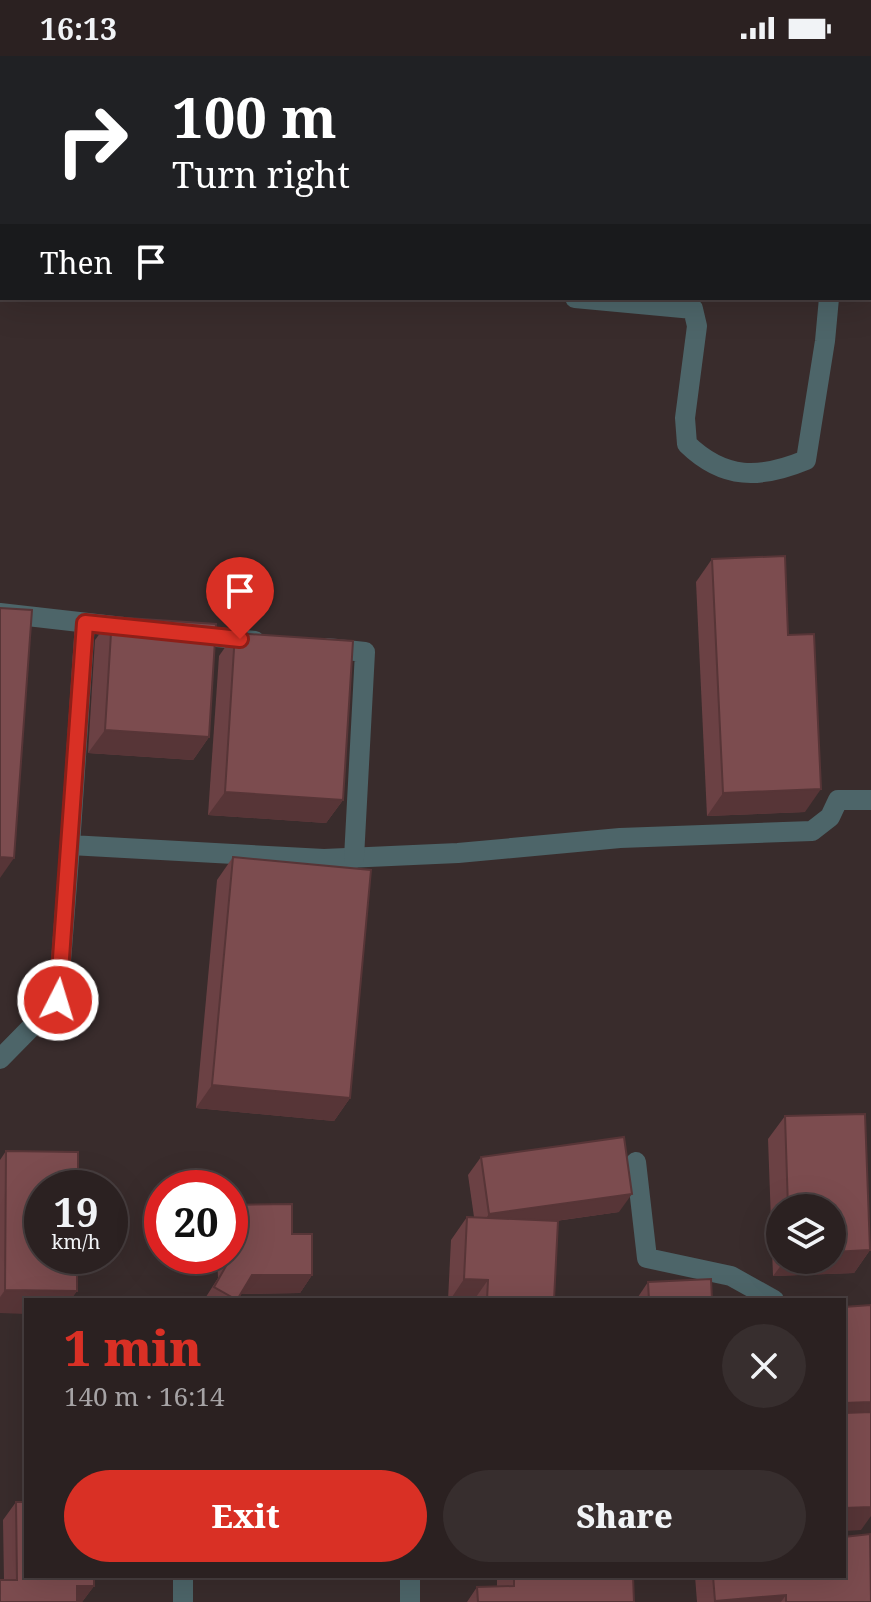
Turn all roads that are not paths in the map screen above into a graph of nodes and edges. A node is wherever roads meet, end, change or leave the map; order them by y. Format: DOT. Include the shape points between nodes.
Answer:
graph roads {
  1 [pos="596,300"];
  2 [pos="829,300"];
  3 [pos="0,613"];
  4 [pos="85,623"];
  5 [pos="271,642"];
  6 [pos="302,645"];
  7 [pos="871,800"];
  8 [pos="70,845"];
  9 [pos="354,858"];
  10 [pos="0,1059"];
  11 [pos="636,1162"];
  12 [pos="770,1298"];
  13 [pos="183,1578"];
  14 [pos="410,1578"];
  15 [pos="183,1602"];
  16 [pos="410,1602"];
  1 -- 2 [label="lane" via="693,309 697,326 685,418 687,444 702,459 730,472 780,471 806,460"];
  3 -- 4 [label="lane"];
  4 -- 5 [label="lane"];
  4 -- 8 [label="lane"];
  6 -- 9 [label="lane" via="365,652"];
  7 -- 9 [label="lane" via="838,800 830,817 812,831 620,838"];
  8 -- 9 [label="lane"];
  8 -- 10 [label="lane" via="58,1000"];
  11 -- 12 [label="lane" via="647,1258 731,1276"];
  13 -- 15 [label="lane"];
  14 -- 16 [label="lane"];
}
